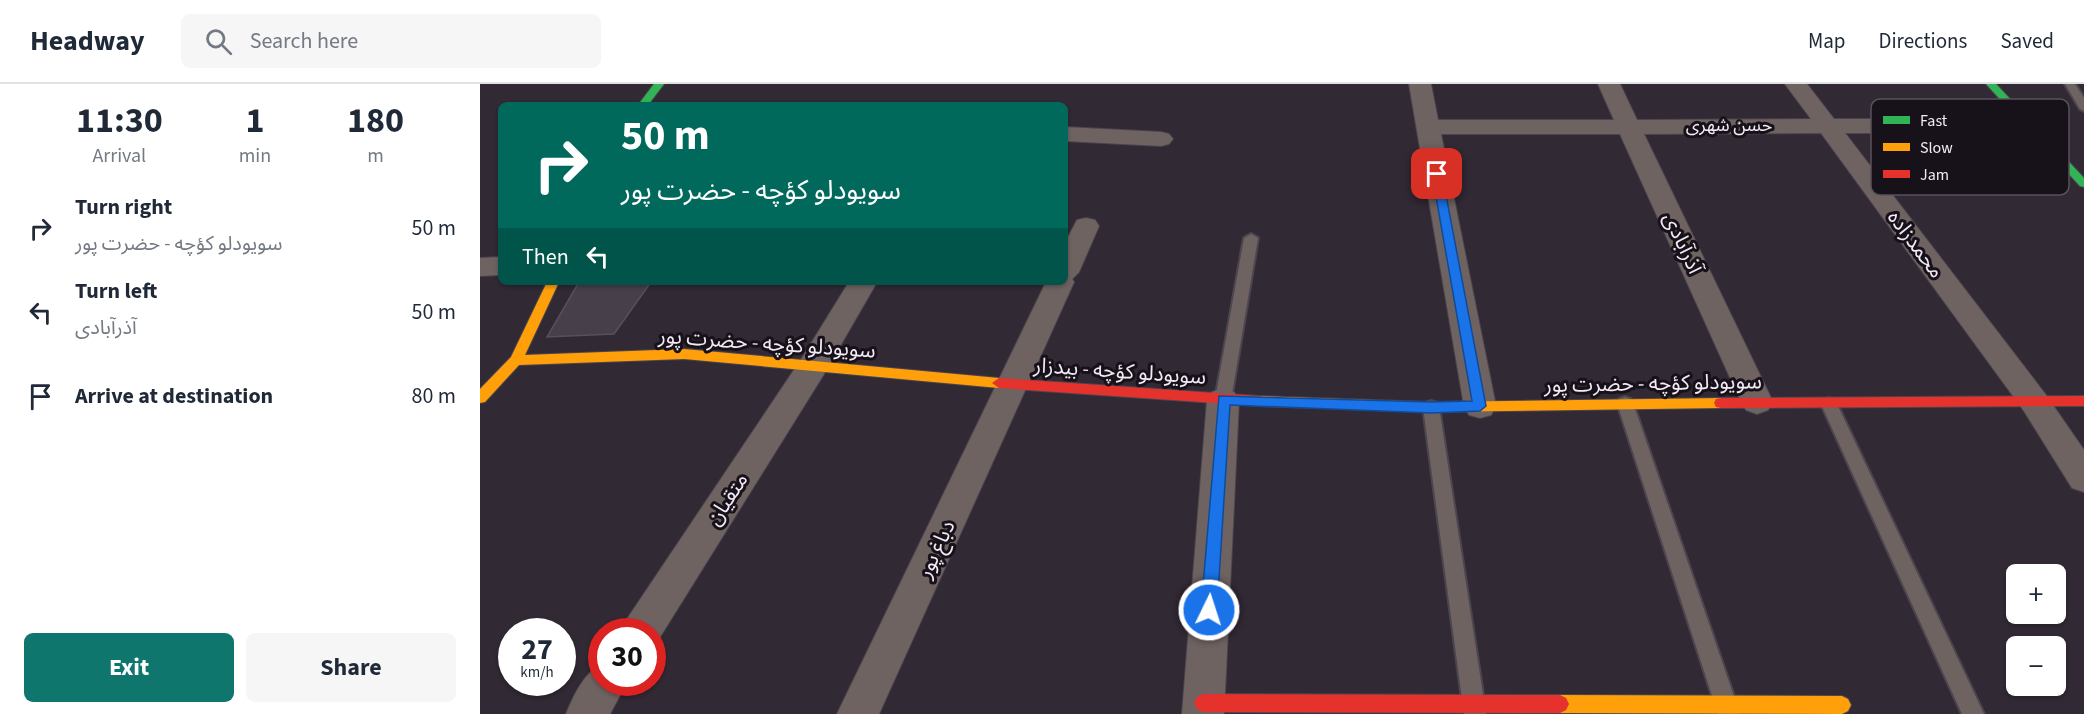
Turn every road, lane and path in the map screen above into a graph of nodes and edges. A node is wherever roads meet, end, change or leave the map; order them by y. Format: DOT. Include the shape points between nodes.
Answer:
graph roads {
  1 [pos="659,84"];
  2 [pos="1420,84"];
  3 [pos="1609,84"];
  4 [pos="1796,84"];
  5 [pos="1991,84"];
  6 [pos="2070,85"];
  7 [pos="2005,99"];
  8 [pos="645,102"];
  9 [pos="2084,107"];
  10 [pos="1628,125"];
  11 [pos="1828,126"];
  12 [pos="1871,126"];
  13 [pos="1429,127"];
  14 [pos="1068,134"];
  15 [pos="1161,139"];
  16 [pos="2069,168"];
  17 [pos="1871,183"];
  18 [pos="2084,184"];
  19 [pos="1880,195"];
  20 [pos="1086,226"];
  21 [pos="1251,238"];
  22 [pos="1068,265"];
  23 [pos="498,266"];
  24 [pos="480,267"];
  25 [pos="552,285"];
  26 [pos="861,285"];
  27 [pos="1059,285"];
  28 [pos="516,360"];
  29 [pos="813,366"];
  30 [pos="1014,384"];
  31 [pos="480,398"];
  32 [pos="1223,400"];
  33 [pos="2084,401"];
  34 [pos="1757,402"];
  35 [pos="2036,403"];
  36 [pos="1625,404"];
  37 [pos="1829,404"];
  38 [pos="1480,406"];
  39 [pos="1431,408"];
  40 [pos="2084,478"];
  41 [pos="649,618"];
  42 [pos="598,696"];
  43 [pos="1842,705"];
  44 [pos="1203,709"];
  45 [pos="1474,709"];
  46 [pos="1728,709"];
  47 [pos="587,714"];
  48 [pos="858,714"];
  49 [pos="1973,714"];
  1 -- 8 [label="street"];
  2 -- 13 [label="street"];
  3 -- 10 [label="street, آذرآبادی"];
  4 -- 11 [label="street, محمدزاده"];
  5 -- 7 [label="street"];
  6 -- 9 [label="lane"];
  10 -- 11 [label="street, حسن شهری"];
  10 -- 13 [label="street, حسن شهری"];
  10 -- 34 [label="street, آذرآبادی"];
  11 -- 12 [label="street, حسن شهری"];
  11 -- 17 [label="street, محمدزاده"];
  13 -- 38 [label="street"];
  14 -- 15 [label="street"];
  16 -- 18 [label="street"];
  19 -- 35 [label="street, محمدزاده"];
  20 -- 22 [label="street"];
  21 -- 32 [label="lane"];
  23 -- 24 [label="street"];
  25 -- 28 [label="street"];
  26 -- 29 [label="street, متقیان"];
  27 -- 30 [label="street, دباغ پور"];
  28 -- 29 [label="street, سویودلو کؤچه - حضرت پور" via="684,354"];
  28 -- 31 [label="street"];
  29 -- 30 [label="street, سویودلو کؤچه - حضرت پور"];
  29 -- 41 [label="street, متقیان"];
  30 -- 32 [label="street, سویودلو کؤچه - بیدزار"];
  30 -- 48 [label="street, دباغ پور"];
  32 -- 39 [label="street, سویودلو کؤچه - حضرت پور"];
  32 -- 44 [label="street"];
  33 -- 35 [label="street, سویودلو کؤچه - حضرت پور"];
  34 -- 36 [label="street, سویودلو کؤچه - حضرت پور"];
  34 -- 37 [label="street, سویودلو کؤچه - حضرت پور"];
  35 -- 37 [label="street, سویودلو کؤچه - حضرت پور"];
  35 -- 40 [label="street, محمدزاده"];
  36 -- 38 [label="street, سویودلو کؤچه - حضرت پور"];
  36 -- 46 [label="lane"];
  37 -- 49 [label="lane"];
  38 -- 39 [label="street, سویودلو کؤچه - حضرت پور"];
  39 -- 45 [label="lane"];
  42 -- 47 [label="street"];
  43 -- 46 [label="street"];
  44 -- 45 [label="street"];
  45 -- 46 [label="street"];
}
